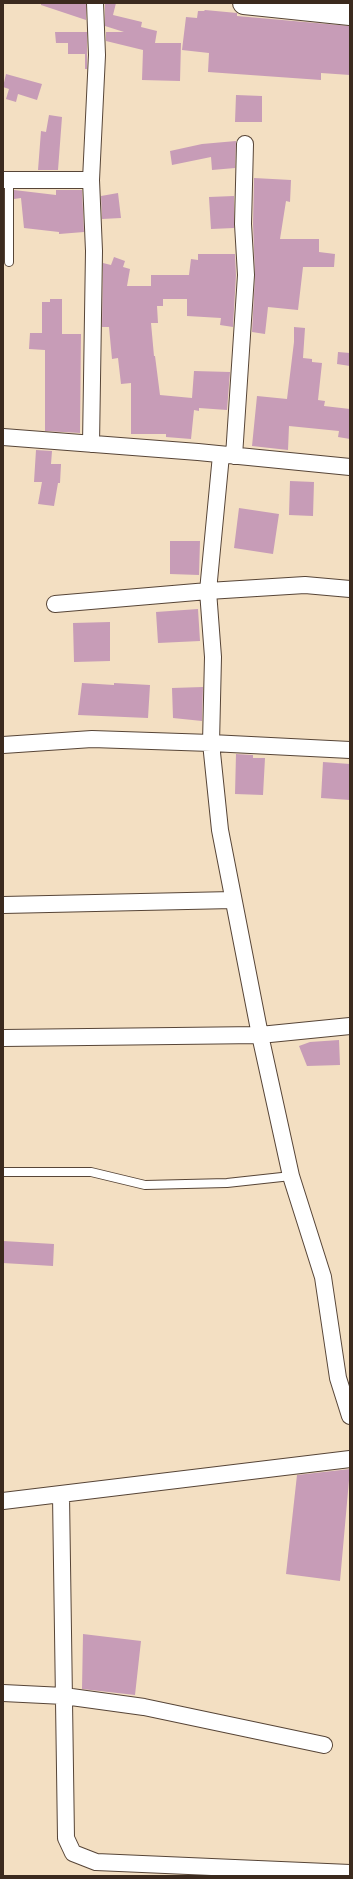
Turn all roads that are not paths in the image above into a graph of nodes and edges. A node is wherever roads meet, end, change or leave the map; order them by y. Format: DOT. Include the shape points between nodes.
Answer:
graph roads {
  1 [pos="94,3"];
  2 [pos="244,3"];
  3 [pos="350,14"];
  4 [pos="245,144"];
  5 [pos="6,180"];
  6 [pos="91,180"];
  7 [pos="9,262"];
  8 [pos="3,438"];
  9 [pos="91,444"];
  10 [pos="228,456"];
  11 [pos="350,467"];
  12 [pos="350,589"];
  13 [pos="208,591"];
  14 [pos="55,604"];
  15 [pos="4,743"];
  16 [pos="212,743"];
  17 [pos="350,750"];
  18 [pos="233,900"];
  19 [pos="3,905"];
  20 [pos="350,1026"];
  21 [pos="260,1035"];
  22 [pos="3,1038"];
  23 [pos="3,1172"];
  24 [pos="291,1176"];
  25 [pos="350,1416"];
  26 [pos="350,1459"];
  27 [pos="61,1495"];
  28 [pos="3,1501"];
  29 [pos="3,1693"];
  30 [pos="64,1696"];
  31 [pos="324,1746"];
  32 [pos="350,1873"];
  1 -- 6 [label="street" via="97,55"];
  2 -- 3 [label="street"];
  4 -- 10 [label="street" via="246,276"];
  5 -- 6 [label="street"];
  5 -- 7 [label="lane"];
  6 -- 9 [label="street" via="94,251"];
  8 -- 9 [label="street"];
  9 -- 10 [label="street"];
  10 -- 11 [label="street"];
  10 -- 13 [label="street"];
  12 -- 13 [label="street" via="305,585"];
  13 -- 14 [label="street"];
  13 -- 16 [label="street" via="213,656"];
  15 -- 16 [label="street" via="92,739"];
  16 -- 17 [label="street"];
  16 -- 18 [label="street" via="220,830"];
  18 -- 19 [label="street"];
  18 -- 21 [label="street"];
  20 -- 21 [label="street"];
  21 -- 22 [label="street"];
  21 -- 24 [label="street"];
  23 -- 24 [label="lane" via="92,1172 145,1185 227,1183"];
  24 -- 25 [label="street" via="323,1277 338,1378"];
  26 -- 27 [label="street"];
  27 -- 28 [label="street"];
  27 -- 30 [label="street"];
  29 -- 30 [label="street"];
  30 -- 31 [label="street" via="144,1707"];
  30 -- 32 [label="street" via="66,1838 73,1853 96,1862"];
}
